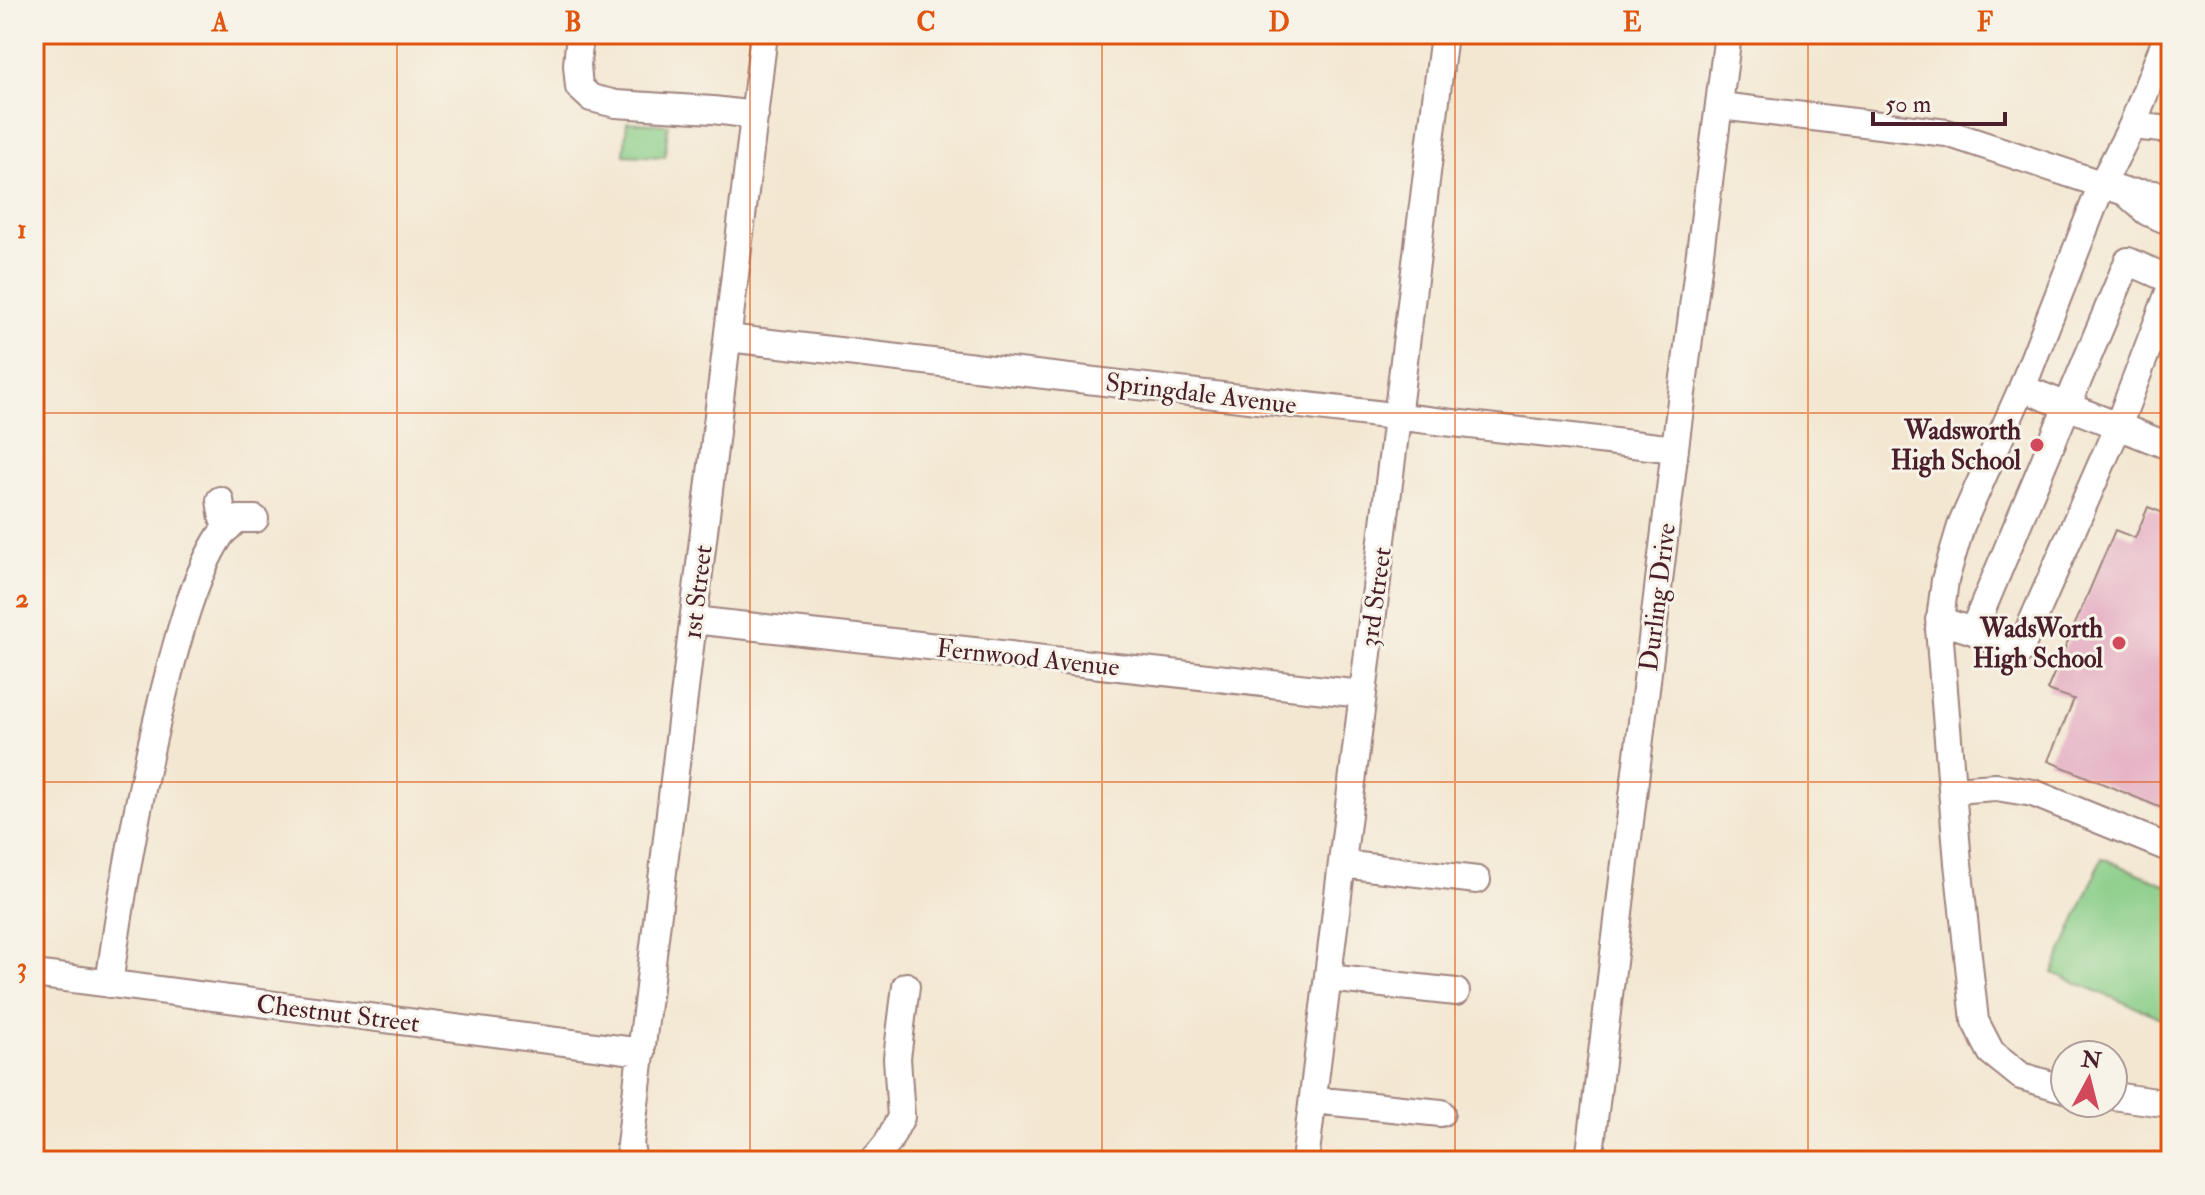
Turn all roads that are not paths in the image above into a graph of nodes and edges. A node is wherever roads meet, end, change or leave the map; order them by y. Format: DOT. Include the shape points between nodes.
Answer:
graph roads {
  1 [pos="580,34"];
  2 [pos="764,34"];
  3 [pos="1444,34"];
  4 [pos="1728,34"];
  5 [pos="2168,34"];
  6 [pos="1720,106"];
  7 [pos="755,115"];
  8 [pos="2132,126"];
  9 [pos="2171,130"];
  10 [pos="2114,188"];
  11 [pos="2171,198"];
  12 [pos="2171,222"];
  13 [pos="2171,280"];
  14 [pos="2171,287"];
  15 [pos="728,338"];
  16 [pos="2022,388"];
  17 [pos="2067,406"];
  18 [pos="1399,416"];
  19 [pos="2118,426"];
  20 [pos="2168,437"];
  21 [pos="1675,449"];
  22 [pos="220,500"];
  23 [pos="255,519"];
  24 [pos="228,528"];
  25 [pos="693,620"];
  26 [pos="1939,620"];
  27 [pos="1973,631"];
  28 [pos="1362,694"];
  29 [pos="1952,790"];
  30 [pos="2171,849"];
  31 [pos="1342,864"];
  32 [pos="1477,880"];
  33 [pos="34,974"];
  34 [pos="1328,978"];
  35 [pos="109,984"];
  36 [pos="906,986"];
  37 [pos="1456,992"];
  38 [pos="642,1052"];
  39 [pos="2049,1084"];
  40 [pos="2129,1098"];
  41 [pos="1313,1100"];
  42 [pos="2171,1104"];
  43 [pos="1441,1113"];
  44 [pos="632,1155"];
  45 [pos="873,1161"];
  46 [pos="1305,1161"];
  47 [pos="1589,1161"];
  1 -- 7 [label="street" via="579,87 591,98"];
  2 -- 7 [label="street, 1st Street"];
  3 -- 18 [label="street, 3rd Street"];
  4 -- 6 [label="street, Durling Drive"];
  5 -- 8 [label="street"];
  6 -- 10 [label="street" via="1947,133"];
  6 -- 21 [label="street, Durling Drive"];
  7 -- 15 [label="street, 1st Street"];
  8 -- 9 [label="street"];
  8 -- 10 [label="street"];
  10 -- 11 [label="street"];
  10 -- 12 [label="street"];
  10 -- 16 [label="street"];
  13 -- 17 [label="street" via="2128,261"];
  14 -- 19 [label="street"];
  15 -- 18 [label="street, Springdale Avenue"];
  15 -- 25 [label="street, 1st Street"];
  16 -- 17 [label="street"];
  16 -- 26 [label="street" via="1961,526"];
  17 -- 19 [label="street"];
  17 -- 27 [label="street"];
  18 -- 21 [label="street, Springdale Avenue"];
  18 -- 28 [label="street, 3rd Street"];
  19 -- 20 [label="street"];
  19 -- 27 [label="street" via="2019,652"];
  21 -- 47 [label="street, Durling Drive"];
  22 -- 24 [label="street"];
  23 -- 24 [label="street" via="238,519"];
  24 -- 35 [label="street" via="205,566 182,624 155,727"];
  25 -- 28 [label="street, Fernwood Avenue"];
  25 -- 38 [label="street, 1st Street"];
  26 -- 27 [label="street"];
  26 -- 29 [label="street"];
  28 -- 31 [label="street, 3rd Street"];
  29 -- 30 [label="street" via="1996,787 2033,793"];
  29 -- 39 [label="street" via="1975,1021 1991,1052 2021,1076"];
  31 -- 32 [label="street"];
  31 -- 34 [label="street, 3rd Street"];
  33 -- 35 [label="street, Chestnut Street"];
  34 -- 37 [label="street"];
  34 -- 41 [label="street, 3rd Street"];
  35 -- 38 [label="street, Chestnut Street"];
  36 -- 45 [label="street" via="897,1058 901,1117"];
  38 -- 44 [label="street, 1st Street"];
  40 -- 42 [label="street"];
  41 -- 43 [label="street"];
  41 -- 46 [label="street, 3rd Street"];
}
